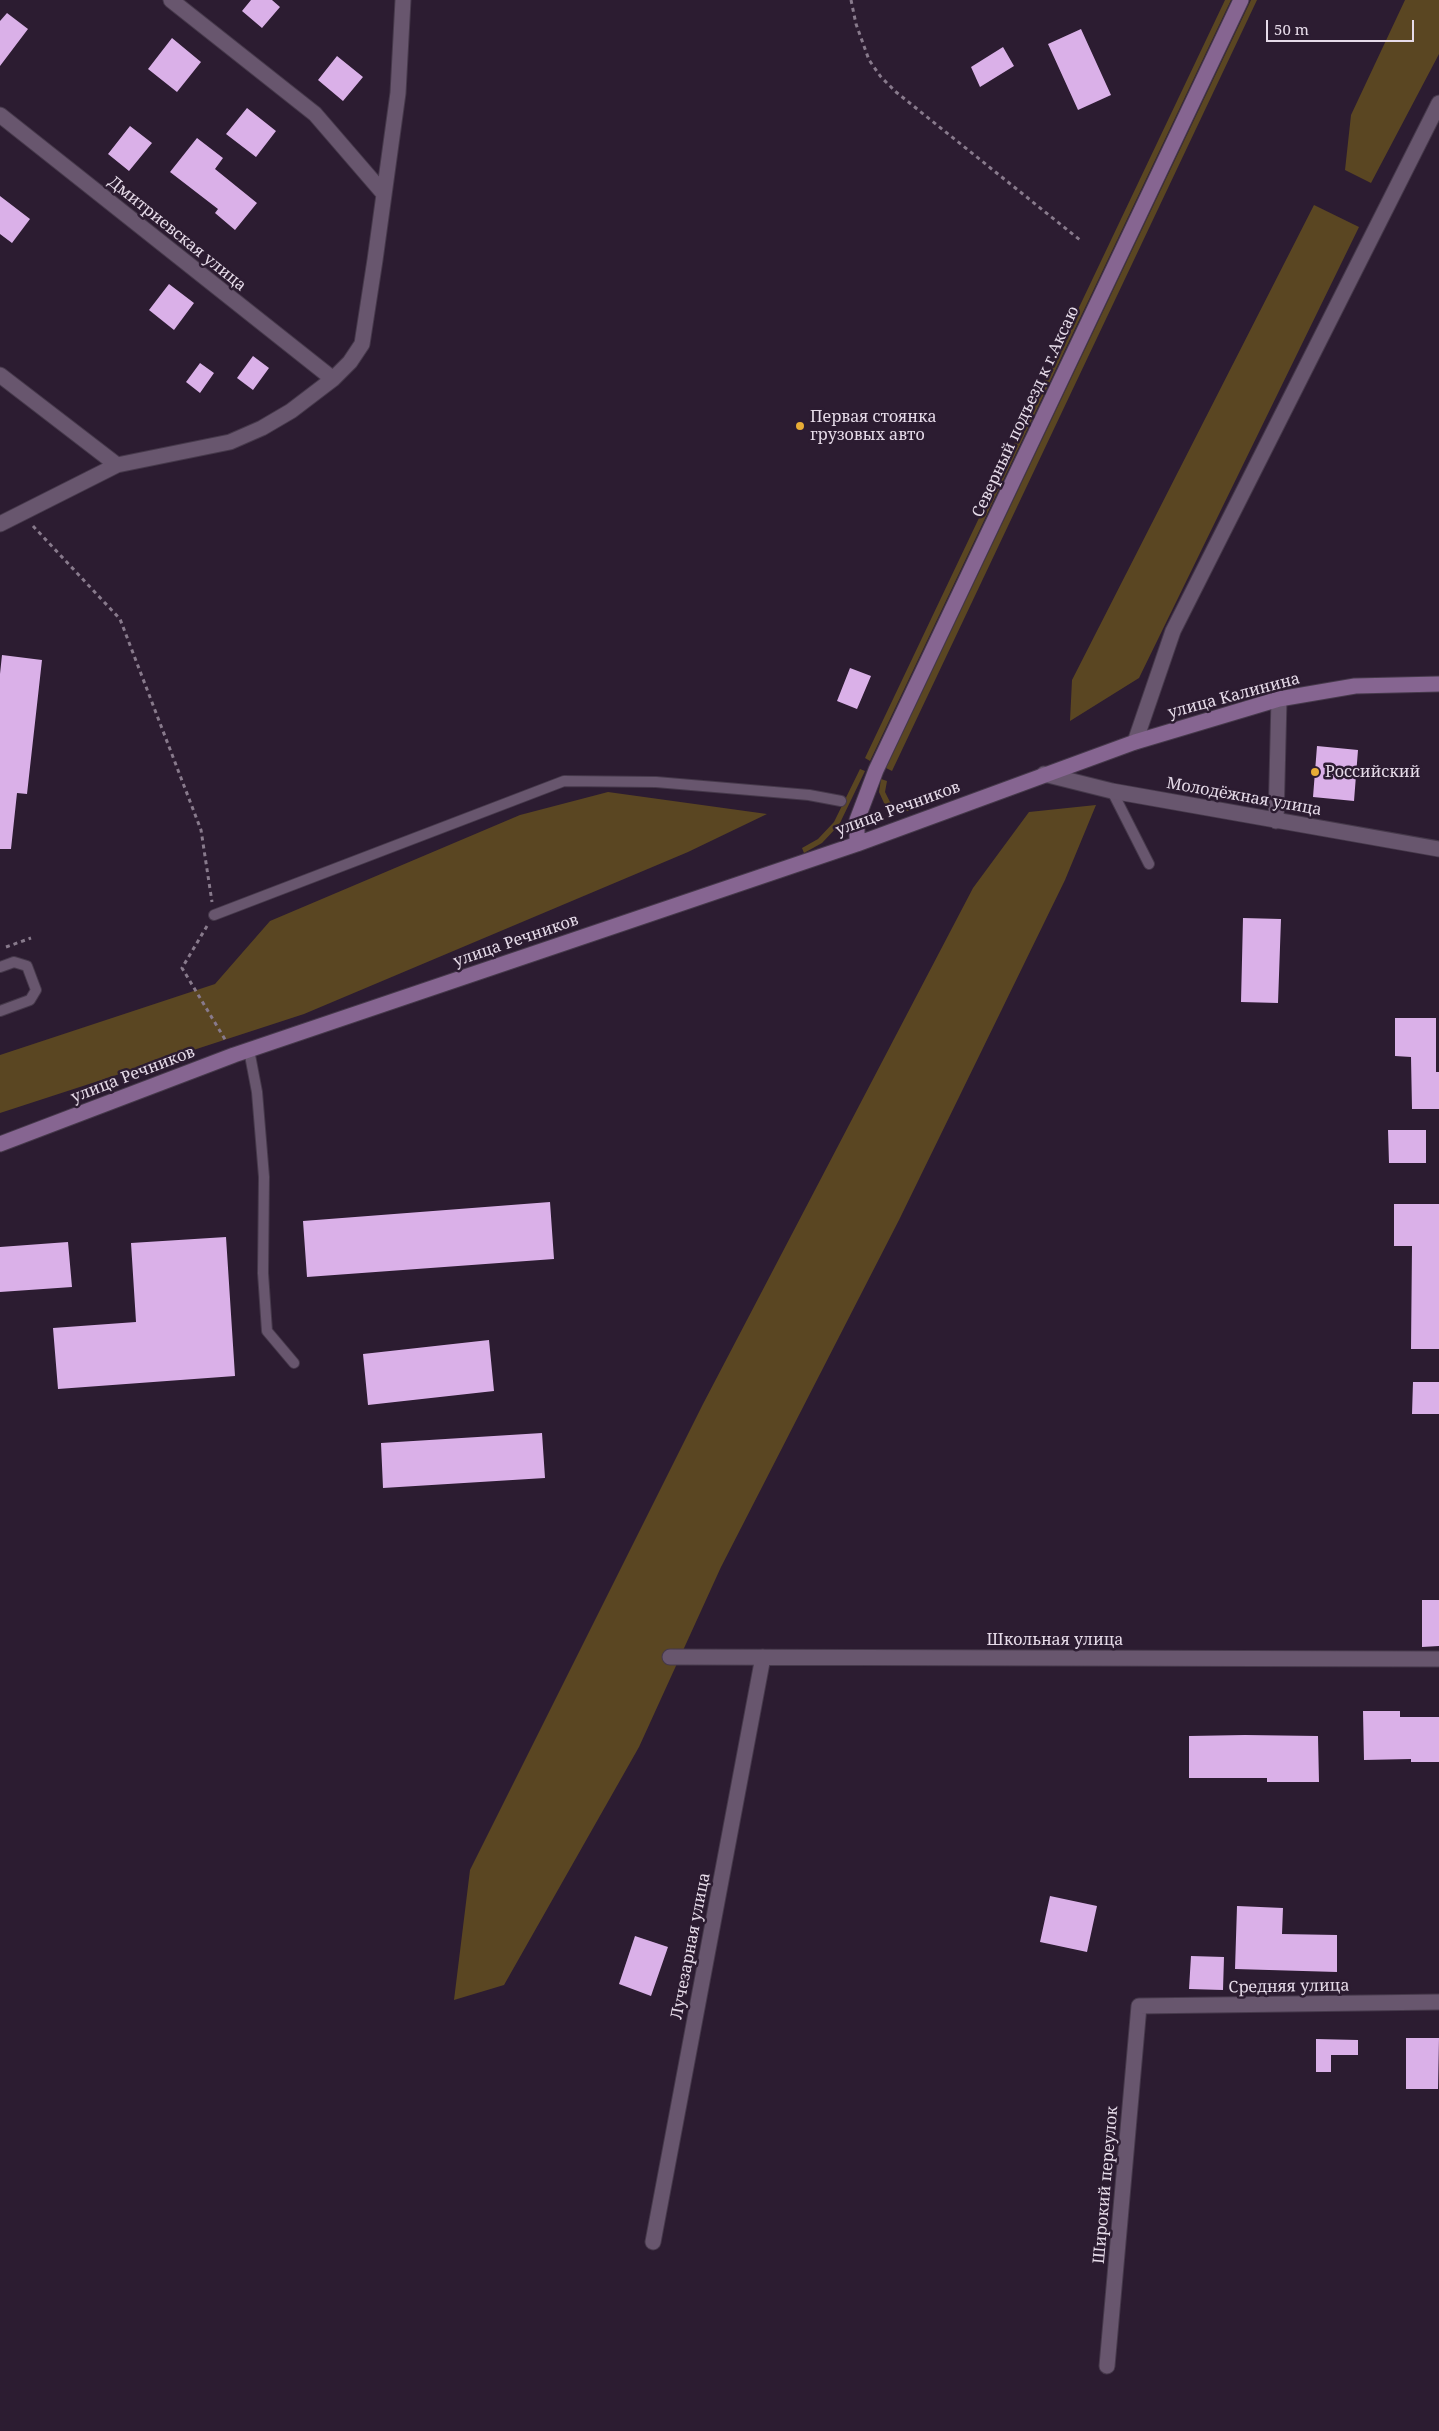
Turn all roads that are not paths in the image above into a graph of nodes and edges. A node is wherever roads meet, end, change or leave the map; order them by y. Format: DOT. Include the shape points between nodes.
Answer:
graph roads {
  1 [pos="171,0"];
  2 [pos="403,0"];
  3 [pos="1241,0"];
  4 [pos="1439,103"];
  5 [pos="0,114"];
  6 [pos="384,194"];
  7 [pos="0,375"];
  8 [pos="333,379"];
  9 [pos="117,465"];
  10 [pos="0,524"];
  11 [pos="1439,684"];
  12 [pos="1279,699"];
  13 [pos="1135,742"];
  14 [pos="1044,774"];
  15 [pos="1112,791"];
  16 [pos="841,801"];
  17 [pos="1276,821"];
  18 [pos="857,844"];
  19 [pos="1439,849"];
  20 [pos="1148,864"];
  21 [pos="214,915"];
  22 [pos="0,967"];
  23 [pos="0,1011"];
  24 [pos="249,1050"];
  25 [pos="0,1144"];
  26 [pos="294,1364"];
  27 [pos="670,1657"];
  28 [pos="764,1657"];
  29 [pos="1439,1659"];
  30 [pos="1439,2002"];
  31 [pos="1139,2006"];
  32 [pos="653,2242"];
  33 [pos="1107,2366"];
  1 -- 6 [label="street" via="315,114"];
  2 -- 6 [label="street" via="398,93"];
  3 -- 18 [label="street, Северный подъезд к г.Аксаю" via="876,770 857,820"];
  4 -- 13 [label="street" via="1173,631"];
  5 -- 8 [label="street, Дмитриевская улица"];
  6 -- 8 [label="street" via="362,344"];
  7 -- 9 [label="street"];
  8 -- 9 [label="street" via="291,411 230,442"];
  9 -- 10 [label="street"];
  11 -- 12 [label="street, улица Калинина" via="1355,686"];
  12 -- 13 [label="street, улица Калинина"];
  12 -- 17 [label="street"];
  13 -- 14 [label="street, улица Калинина"];
  14 -- 15 [label="street, Молодёжная улица"];
  14 -- 18 [label="street, улица Речников"];
  15 -- 17 [label="street, Молодёжная улица"];
  15 -- 20 [label="lane"];
  16 -- 21 [label="lane" via="809,795 656,782 564,781"];
  17 -- 19 [label="street, Молодёжная улица"];
  18 -- 24 [label="street, улица Речников"];
  22 -- 23 [label="lane" via="14,962 27,966 36,990 30,1000"];
  24 -- 25 [label="street, улица Речников"];
  24 -- 26 [label="lane" via="257,1092 264,1177 263,1273 267,1331"];
  27 -- 28 [label="street, Школьная улица"];
  28 -- 29 [label="street, Школьная улица"];
  28 -- 32 [label="street, Лучезарная улица"];
  30 -- 31 [label="street, Средняя улица"];
  31 -- 33 [label="street, Широкий переулок"];
}
